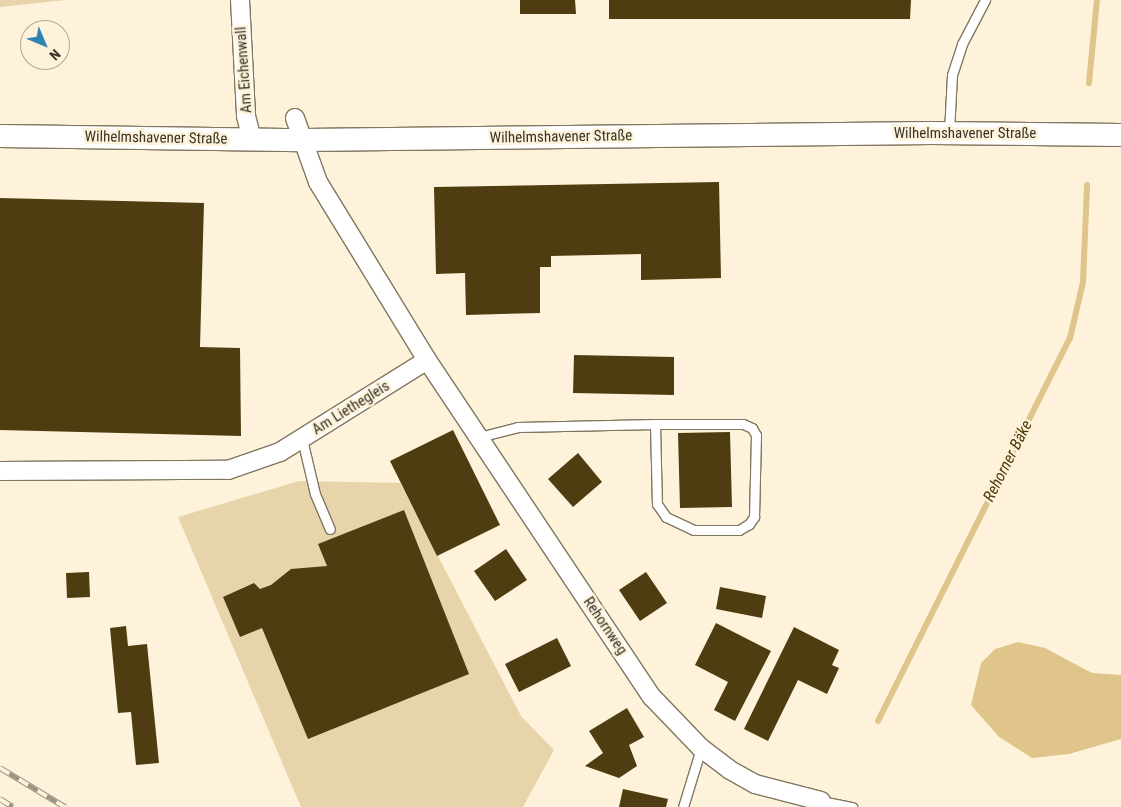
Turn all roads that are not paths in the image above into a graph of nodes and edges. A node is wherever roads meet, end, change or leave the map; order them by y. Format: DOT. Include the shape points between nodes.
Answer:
graph roads {
  1 [pos="240,0"];
  2 [pos="985,0"];
  3 [pos="295,118"];
  4 [pos="949,133"];
  5 [pos="1121,135"];
  6 [pos="0,136"];
  7 [pos="252,140"];
  8 [pos="304,140"];
  9 [pos="427,360"];
  10 [pos="655,424"];
  11 [pos="479,437"];
  12 [pos="302,439"];
  13 [pos="0,470"];
  14 [pos="330,529"];
  15 [pos="701,748"];
  16 [pos="821,801"];
  17 [pos="683,807"];
  18 [pos="852,807"];
  1 -- 7 [label="street, Am Eichenwall" via="246,116"];
  2 -- 4 [label="lane" via="962,44 952,75"];
  3 -- 8 [label="street"];
  4 -- 5 [label="street, Wilhelmshavener Straße"];
  4 -- 8 [label="street, Wilhelmshavener Straße"];
  6 -- 7 [label="street, Wilhelmshavener Straße"];
  7 -- 8 [label="street, Wilhelmshavener Straße"];
  8 -- 9 [label="street" via="318,182"];
  9 -- 11 [label="street, Rehornweg"];
  9 -- 12 [label="street, Am Liethegleis"];
  10 -- 10 [label="lane" via="658,504 666,517 694,530 739,530 749,524 754,517 756,434 752,428 743,424"];
  10 -- 11 [label="lane" via="518,427"];
  11 -- 15 [label="street, Rehornweg" via="652,697"];
  12 -- 13 [label="street, Am Liethegleis" via="280,452 228,470"];
  12 -- 14 [label="lane" via="315,494"];
  15 -- 16 [label="street, Rehornweg" via="755,784"];
  15 -- 17 [label="lane"];
  16 -- 18 [label="lane, Rehornweg"];
}
